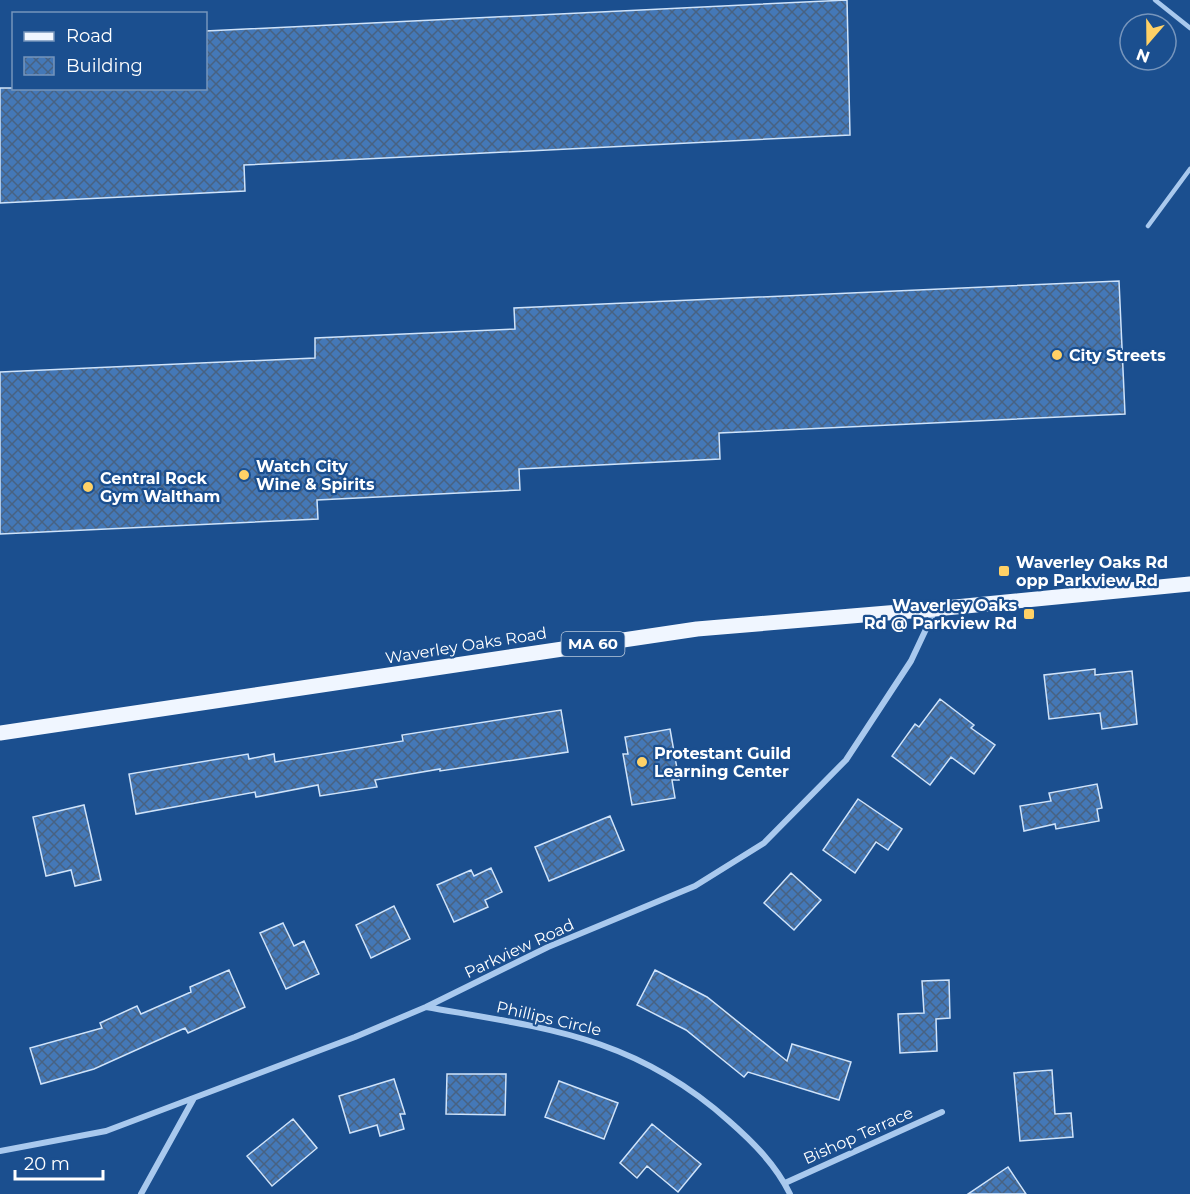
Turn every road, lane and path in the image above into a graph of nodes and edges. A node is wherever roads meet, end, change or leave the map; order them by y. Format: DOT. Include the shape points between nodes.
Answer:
graph roads {
  1 [pos="1155,0"];
  2 [pos="1190,28"];
  3 [pos="1190,169"];
  4 [pos="1148,226"];
  5 [pos="1190,584"];
  6 [pos="936,609"];
  7 [pos="0,733"];
  8 [pos="426,1007"];
  9 [pos="194,1098"];
  10 [pos="942,1112"];
  11 [pos="0,1151"];
  12 [pos="785,1183"];
  13 [pos="141,1194"];
  14 [pos="790,1194"];
  1 -- 2 [label="lane"];
  3 -- 4 [label="lane"];
  5 -- 6 [label="main road, Waverley Oaks Road / MA 60"];
  6 -- 7 [label="main road, Waverley Oaks Road / MA 60" via="697,629"];
  6 -- 8 [label="street, Parkview Road" via="911,661 846,760 764,843 695,886 549,947"];
  8 -- 9 [label="street, Parkview Road"];
  8 -- 12 [label="street, Phillips Circle" via="566,1033 634,1057 669,1075 722,1114"];
  9 -- 11 [label="street, Parkview Road" via="106,1131"];
  9 -- 13 [label="street"];
  10 -- 12 [label="street, Bishop Terrace"];
  12 -- 14 [label="street, Phillips Circle"];
}
